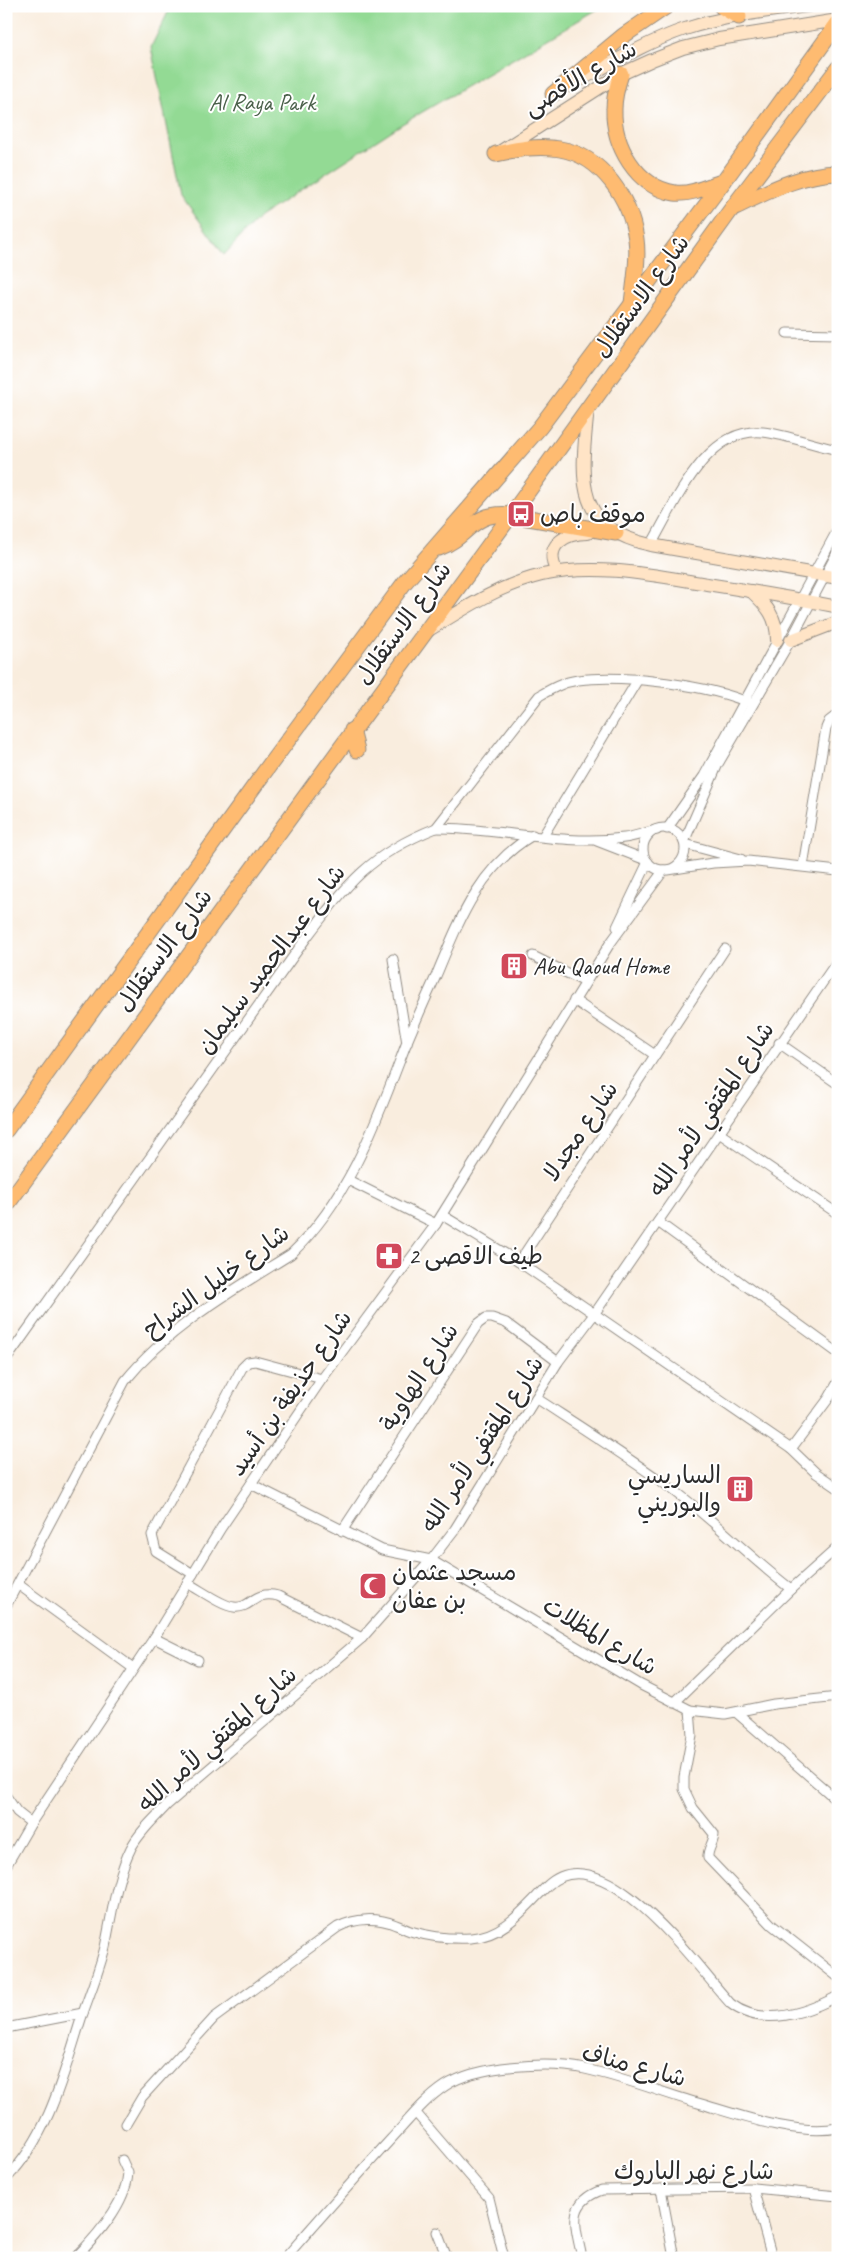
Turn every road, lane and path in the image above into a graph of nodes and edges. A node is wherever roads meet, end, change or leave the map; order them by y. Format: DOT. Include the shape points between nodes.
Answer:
graph roads {
  1 [pos="666,6"];
  2 [pos="721,6"];
  3 [pos="805,7"];
  4 [pos="739,17"];
  5 [pos="838,22"];
  6 [pos="838,68"];
  7 [pos="621,74"];
  8 [pos="553,94"];
  9 [pos="496,154"];
  10 [pos="838,173"];
  11 [pos="724,181"];
  12 [pos="733,207"];
  13 [pos="632,304"];
  14 [pos="787,333"];
  15 [pos="838,334"];
  16 [pos="588,408"];
  17 [pos="838,450"];
  18 [pos="511,515"];
  19 [pos="838,529"];
  20 [pos="616,533"];
  21 [pos="651,545"];
  22 [pos="433,549"];
  23 [pos="838,551"];
  24 [pos="557,572"];
  25 [pos="825,576"];
  26 [pos="751,591"];
  27 [pos="798,599"];
  28 [pos="812,602"];
  29 [pos="838,607"];
  30 [pos="838,622"];
  31 [pos="423,633"];
  32 [pos="777,640"];
  33 [pos="791,640"];
  34 [pos="637,681"];
  35 [pos="748,702"];
  36 [pos="838,714"];
  37 [pos="352,730"];
  38 [pos="358,750"];
  39 [pos="436,828"];
  40 [pos="667,828"];
  41 [pos="657,830"];
  42 [pos="533,835"];
  43 [pos="543,836"];
  44 [pos="595,840"];
  45 [pos="684,843"];
  46 [pos="647,861"];
  47 [pos="748,861"];
  48 [pos="803,866"];
  49 [pos="666,870"];
  50 [pos="838,871"];
  51 [pos="609,945"];
  52 [pos="725,949"];
  53 [pos="534,956"];
  54 [pos="393,959"];
  55 [pos="838,960"];
  56 [pos="585,982"];
  57 [pos="574,1000"];
  58 [pos="407,1043"];
  59 [pos="779,1043"];
  60 [pos="655,1055"];
  61 [pos="838,1084"];
  62 [pos="6,1130"];
  63 [pos="719,1133"];
  64 [pos="348,1180"];
  65 [pos="6,1206"];
  66 [pos="838,1214"];
  67 [pos="442,1215"];
  68 [pos="658,1222"];
  69 [pos="436,1224"];
  70 [pos="519,1262"];
  71 [pos="595,1313"];
  72 [pos="838,1353"];
  73 [pos="6,1360"];
  74 [pos="558,1362"];
  75 [pos="322,1379"];
  76 [pos="838,1382"];
  77 [pos="536,1398"];
  78 [pos="791,1449"];
  79 [pos="251,1484"];
  80 [pos="838,1488"];
  81 [pos="342,1531"];
  82 [pos="838,1547"];
  83 [pos="431,1560"];
  84 [pos="193,1574"];
  85 [pos="187,1583"];
  86 [pos="19,1585"];
  87 [pos="791,1589"];
  88 [pos="6,1606"];
  89 [pos="154,1638"];
  90 [pos="362,1638"];
  91 [pos="198,1660"];
  92 [pos="133,1668"];
  93 [pos="838,1697"];
  94 [pos="674,1704"];
  95 [pos="690,1710"];
  96 [pos="738,1713"];
  97 [pos="6,1796"];
  98 [pos="838,1801"];
  99 [pos="32,1823"];
  100 [pos="6,1866"];
  101 [pos="838,1977"];
  102 [pos="838,1996"];
  103 [pos="83,2013"];
  104 [pos="6,2028"];
  105 [pos="416,2112"];
  106 [pos="126,2124"];
  107 [pos="838,2128"];
  108 [pos="122,2160"];
  109 [pos="6,2179"];
  110 [pos="753,2188"];
  111 [pos="661,2190"];
  112 [pos="838,2196"];
  113 [pos="437,2232"];
  114 [pos="75,2258"];
  115 [pos="286,2258"];
  116 [pos="447,2258"];
  117 [pos="504,2258"];
  118 [pos="582,2258"];
  119 [pos="674,2258"];
  120 [pos="772,2258"];
  1 -- 8 [label="highway" via="623,36"];
  2 -- 4 [label="highway"];
  3 -- 4 [label="main road, شارع الأقصى"];
  4 -- 8 [label="main road, شارع الأقصى" via="694,26 654,42"];
  5 -- 7 [label="main road, شارع الأقصى" via="719,39 683,48"];
  5 -- 11 [label="highway, شارع الاستقلال"];
  6 -- 12 [label="highway, شارع الاستقلال"];
  7 -- 9 [label="main road, شارع الأقصى"];
  7 -- 11 [label="highway" via="615,93 617,132 623,151 635,170 659,188 676,193"];
  9 -- 13 [label="highway" via="523,148 561,149 580,155 610,180 631,217 636,240"];
  10 -- 12 [label="highway" via="789,182"];
  11 -- 13 [label="highway, شارع الاستقلال"];
  12 -- 16 [label="highway, شارع الاستقلال"];
  13 -- 22 [label="highway, شارع الاستقلال" via="540,427"];
  14 -- 15 [label="street"];
  16 -- 18 [label="highway, شارع الاستقلال"];
  16 -- 20 [label="main road" via="582,468 585,492 594,513"];
  17 -- 21 [label="street" via="762,432 744,433 727,439 701,464"];
  18 -- 20 [label="highway"];
  18 -- 22 [label="highway" via="480,519 449,544"];
  18 -- 31 [label="highway, شارع الاستقلال"];
  19 -- 25 [label="street"];
  20 -- 21 [label="main road"];
  20 -- 24 [label="main road" via="574,533 563,538 554,551 553,562"];
  21 -- 25 [label="main road"];
  22 -- 62 [label="highway, شارع الاستقلال" via="283,747"];
  23 -- 25 [label="street"];
  24 -- 26 [label="main road" via="619,570"];
  24 -- 31 [label="main road" via="495,591"];
  25 -- 27 [label="street"];
  25 -- 28 [label="street"];
  26 -- 27 [label="main road"];
  26 -- 32 [label="main road" via="771,611"];
  27 -- 28 [label="main road"];
  27 -- 32 [label="street"];
  28 -- 29 [label="main road"];
  28 -- 33 [label="street"];
  30 -- 33 [label="main road"];
  31 -- 37 [label="highway, شارع الاستقلال"];
  32 -- 35 [label="street"];
  33 -- 35 [label="street"];
  34 -- 35 [label="street" via="687,687"];
  34 -- 39 [label="street" via="608,678 577,680 559,684 539,696"];
  34 -- 43 [label="street"];
  35 -- 40 [label="street" via="700,782"];
  35 -- 45 [label="street"];
  36 -- 48 [label="street" via="826,728"];
  37 -- 38 [label="highway"];
  37 -- 65 [label="highway, شارع الاستقلال"];
  39 -- 42 [label="street"];
  39 -- 73 [label="street, شارع عبدالحميد سليمان" via="373,860 346,886"];
  40 -- 41 [label="street"];
  40 -- 45 [label="street" via="677,833"];
  41 -- 44 [label="street" via="625,838"];
  41 -- 46 [label="street" via="651,833 644,846"];
  42 -- 43 [label="street"];
  42 -- 58 [label="street, شارع خليل الشراح" via="518,844 487,875 464,909"];
  43 -- 44 [label="street"];
  44 -- 46 [label="street"];
  45 -- 47 [label="street"];
  45 -- 49 [label="street" via="682,860"];
  46 -- 49 [label="street" via="655,868"];
  46 -- 51 [label="street, شارع حذيفة بن أسيد"];
  47 -- 48 [label="street"];
  47 -- 49 [label="street"];
  48 -- 50 [label="street"];
  49 -- 51 [label="street, شارع حذيفة بن أسيد"];
  51 -- 56 [label="street, شارع حذيفة بن أسيد"];
  52 -- 60 [label="street, شارع مجدلا"];
  53 -- 56 [label="street"];
  54 -- 58 [label="street"];
  55 -- 59 [label="street, شارع المقتفي لأمر الله"];
  56 -- 57 [label="street, شارع حذيفة بن أسيد"];
  57 -- 60 [label="street"];
  57 -- 67 [label="street, شارع حذيفة بن أسيد"];
  58 -- 64 [label="street, شارع خليل الشراح" via="392,1086"];
  59 -- 61 [label="street"];
  59 -- 63 [label="street, شارع المقتفي لأمر الله"];
  60 -- 70 [label="street, شارع مجدلا"];
  63 -- 66 [label="street"];
  63 -- 68 [label="street, شارع المقتفي لأمر الله"];
  64 -- 69 [label="street"];
  64 -- 86 [label="street, شارع خليل الشراح" via="307,1239 291,1254 171,1333 125,1380"];
  67 -- 69 [label="street, شارع حذيفة بن أسيد"];
  67 -- 70 [label="street"];
  68 -- 71 [label="street, شارع المقتفي لأمر الله"];
  68 -- 72 [label="street"];
  69 -- 75 [label="street, شارع حذيفة بن أسيد"];
  70 -- 71 [label="street"];
  71 -- 74 [label="street, شارع المقتفي لأمر الله"];
  71 -- 78 [label="street"];
  74 -- 77 [label="street, شارع المقتفي لأمر الله"];
  74 -- 81 [label="street, شارع الهاوية" via="499,1319 486,1318 478,1324"];
  75 -- 79 [label="street, شارع حذيفة بن أسيد"];
  75 -- 84 [label="street" via="255,1360 242,1368 152,1536 156,1551"];
  76 -- 78 [label="street"];
  77 -- 83 [label="street, شارع المقتفي لأمر الله" via="455,1529"];
  77 -- 87 [label="street" via="672,1488"];
  78 -- 80 [label="street" via="816,1473"];
  79 -- 81 [label="street, شارع المظلات"];
  79 -- 84 [label="street, شارع حذيفة بن أسيد"];
  81 -- 83 [label="street, شارع المظلات" via="382,1550"];
  82 -- 87 [label="street"];
  83 -- 90 [label="street, شارع المقتفي لأمر الله"];
  83 -- 94 [label="street, شارع المظلات"];
  84 -- 85 [label="street, شارع حذيفة بن أسيد"];
  85 -- 89 [label="street, شارع حذيفة بن أسيد"];
  85 -- 90 [label="street" via="233,1607 244,1606 257,1596 278,1596"];
  86 -- 88 [label="street, شارع خليل الشراح"];
  86 -- 92 [label="street"];
  87 -- 94 [label="street"];
  89 -- 91 [label="street"];
  89 -- 92 [label="street, شارع حذيفة بن أسيد"];
  90 -- 103 [label="street, شارع المقتفي لأمر الله" via="168,1804 141,1833 125,1866 104,1950"];
  92 -- 99 [label="street, شارع حذيفة بن أسيد"];
  93 -- 96 [label="street, شارع المظلات" via="774,1704"];
  94 -- 95 [label="street, شارع المظلات"];
  95 -- 96 [label="street, شارع المظلات"];
  95 -- 101 [label="street" via="692,1735 684,1789 693,1808 714,1834 708,1858 772,1925"];
  96 -- 98 [label="street"];
  97 -- 99 [label="street" via="17,1812"];
  99 -- 100 [label="street, شارع حذيفة بن أسيد"];
  102 -- 106 [label="street" via="786,2014 765,2017 744,2012 731,2004 665,1928 642,1907 602,1879 574,1873 552,1882 508,1924 482,1936 465,1938 419,1933 388,1922 368,1920 348,1922 338,1927 214,2018 142,2097"];
  103 -- 104 [label="street"];
  103 -- 109 [label="street, شارع المقتفي لأمر الله" via="49,2116 19,2166"];
  105 -- 107 [label="street, شارع مناف" via="445,2086 485,2070 526,2066 586,2069 759,2120 810,2130"];
  105 -- 115 [label="street, شارع مناف"];
  105 -- 117 [label="street" via="489,2198"];
  108 -- 114 [label="street" via="127,2168 127,2178 120,2198 97,2235"];
  110 -- 111 [label="street, شارع نهر الباروك"];
  110 -- 112 [label="street, شارع نهر الباروك"];
  110 -- 120 [label="street"];
  111 -- 118 [label="street, شارع نهر الباروك" via="602,2190 582,2201 576,2210"];
  111 -- 119 [label="street"];
  113 -- 116 [label="street"];
}
